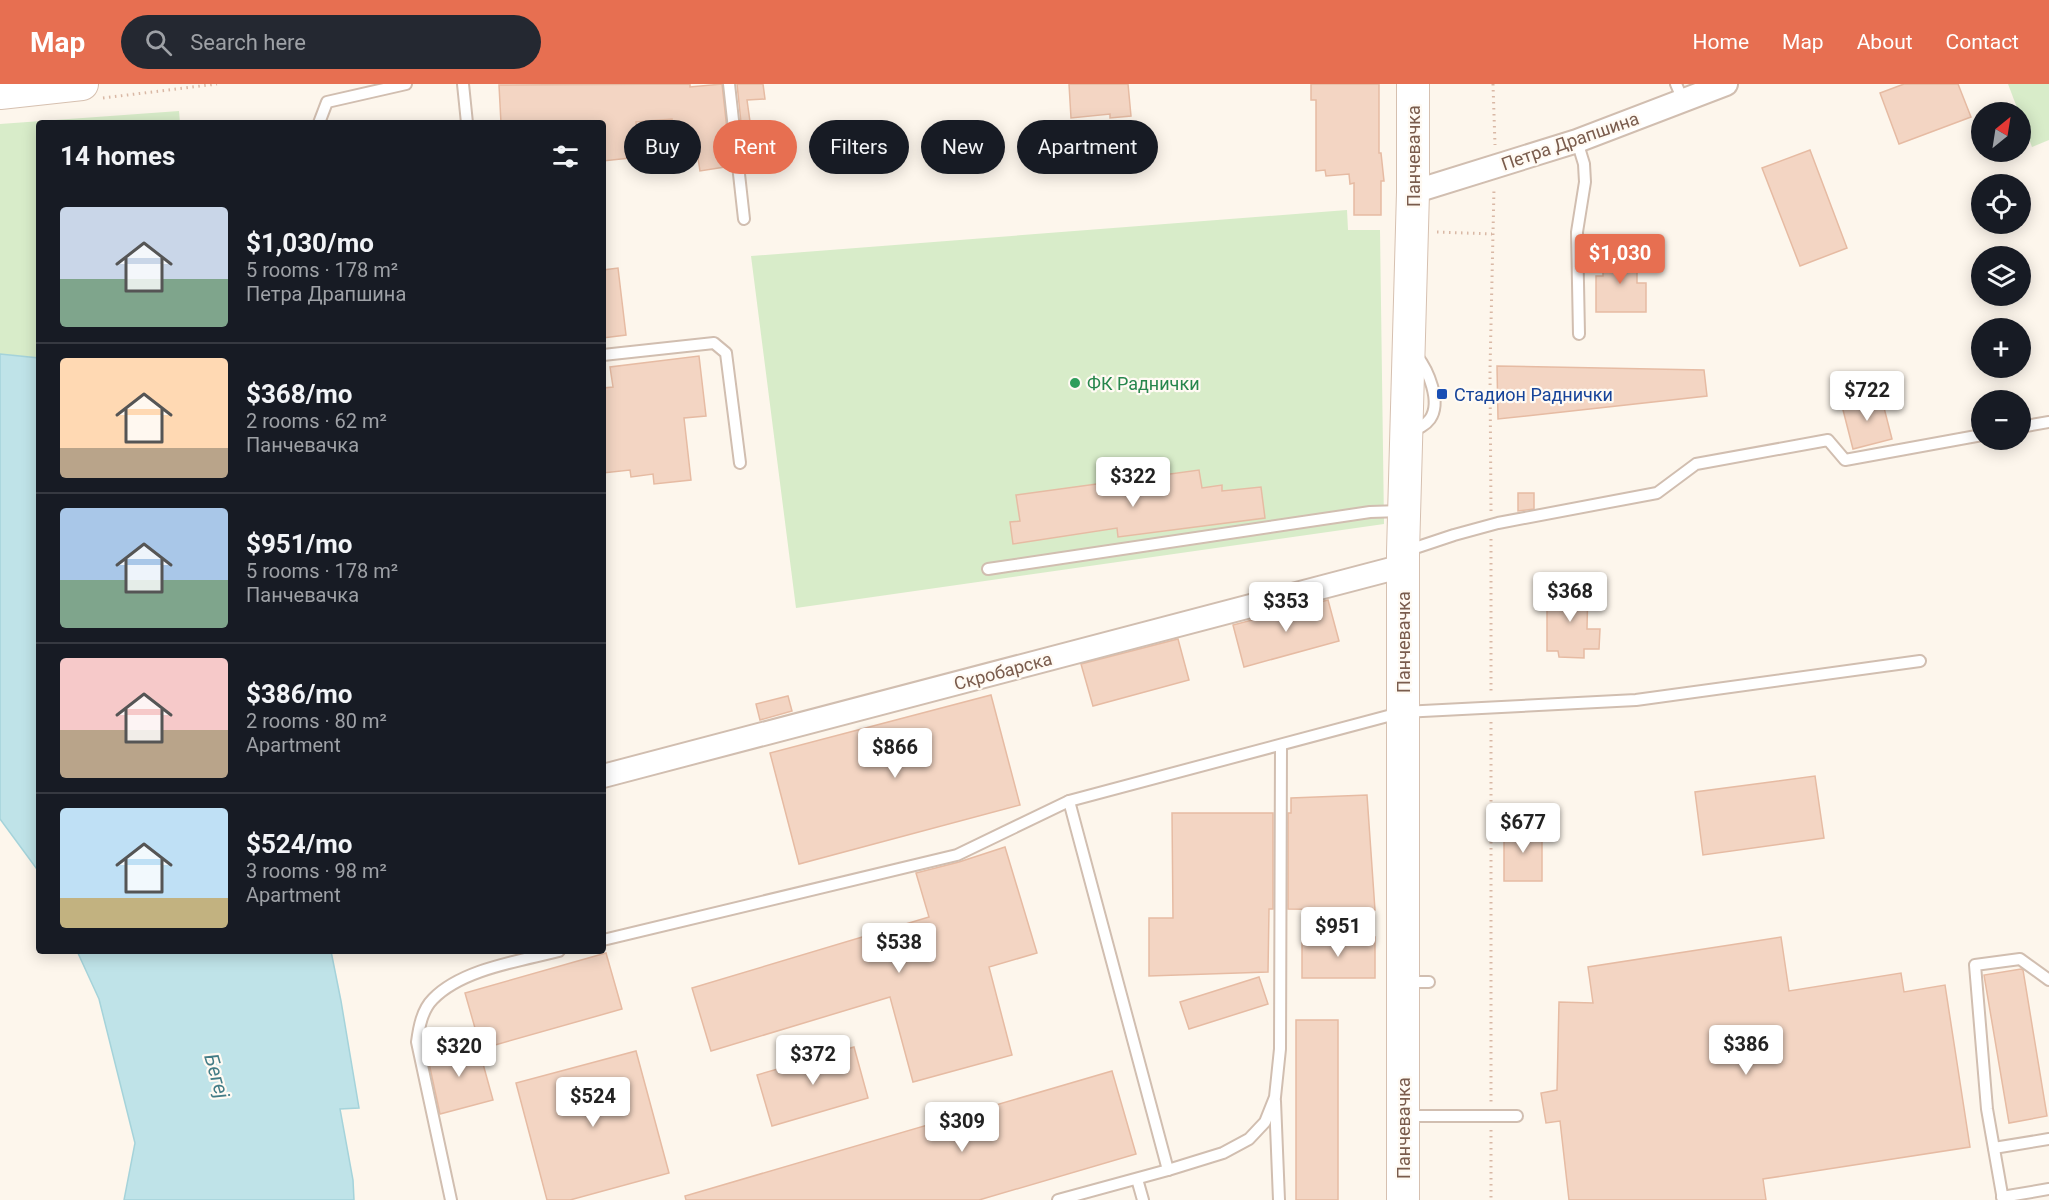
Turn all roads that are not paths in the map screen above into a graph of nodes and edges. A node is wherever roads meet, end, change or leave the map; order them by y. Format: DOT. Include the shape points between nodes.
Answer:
graph roads {
  1 [pos="406,84"];
  2 [pos="463,84"];
  3 [pos="729,84"];
  4 [pos="1413,84"];
  5 [pos="1726,84"];
  6 [pos="92,91"];
  7 [pos="1680,92"];
  8 [pos="0,93"];
  9 [pos="320,120"];
  10 [pos="467,120"];
  11 [pos="1577,141"];
  12 [pos="1413,192"];
  13 [pos="744,219"];
  14 [pos="1579,334"];
  15 [pos="606,355"];
  16 [pos="2049,422"];
  17 [pos="2031,425"];
  18 [pos="1971,437"];
  19 [pos="740,463"];
  20 [pos="1405,511"];
  21 [pos="1403,559"];
  22 [pos="987,569"];
  23 [pos="1920,661"];
  24 [pos="1403,712"];
  25 [pos="1281,746"];
  26 [pos="606,775"];
  27 [pos="1069,801"];
  28 [pos="606,939"];
  29 [pos="547,954"];
  30 [pos="2049,980"];
  31 [pos="1275,1097"];
  32 [pos="1403,1116"];
  33 [pos="1517,1116"];
  34 [pos="2049,1139"];
  35 [pos="1994,1148"];
  36 [pos="1168,1170"];
  37 [pos="1137,1179"];
  38 [pos="2049,1189"];
  39 [pos="2003,1198"];
  40 [pos="451,1200"];
  41 [pos="1058,1200"];
  42 [pos="1143,1200"];
  43 [pos="1280,1200"];
  44 [pos="1403,1200"];
  1 -- 9 [label="lane" via="327,102"];
  2 -- 10 [label="lane"];
  3 -- 13 [label="lane"];
  4 -- 12 [label="street, Панчевачка"];
  5 -- 7 [label="street, Петра Драпшина"];
  6 -- 8 [label="street"];
  7 -- 11 [label="street, Петра Драпшина"];
  11 -- 12 [label="street, Петра Драпшина"];
  11 -- 14 [label="lane" via="1585,182 1577,232"];
  12 -- 20 [label="street, Панчевачка"];
  15 -- 19 [label="lane" via="714,343 720,347 726,353"];
  16 -- 17 [label="lane"];
  18 -- 21 [label="lane" via="1845,460 1828,440 1696,464 1656,493 1491,525"];
  20 -- 21 [label="street, Панчевачка"];
  20 -- 22 [label="lane" via="1370,512"];
  21 -- 24 [label="street, Панчевачка"];
  21 -- 26 [label="street, Скробарска"];
  23 -- 24 [label="lane" via="1636,700"];
  24 -- 25 [label="lane"];
  24 -- 32 [label="street, Панчевачка" via="1416,982"];
  25 -- 27 [label="lane"];
  25 -- 31 [label="lane" via="1280,1048"];
  27 -- 28 [label="lane" via="957,855"];
  27 -- 36 [label="lane"];
  29 -- 40 [label="lane" via="493,967 452,984 432,999 421,1018 417,1042"];
  30 -- 35 [label="lane" via="2020,959 1976,965 1987,1109"];
  31 -- 36 [label="lane" via="1265,1122 1249,1139 1223,1153"];
  31 -- 43 [label="lane"];
  32 -- 33 [label="lane"];
  32 -- 44 [label="street, Панчевачка"];
  34 -- 35 [label="lane"];
  35 -- 39 [label="lane"];
  36 -- 37 [label="lane"];
  37 -- 41 [label="lane"];
  37 -- 42 [label="lane"];
  38 -- 39 [label="lane"];
}
